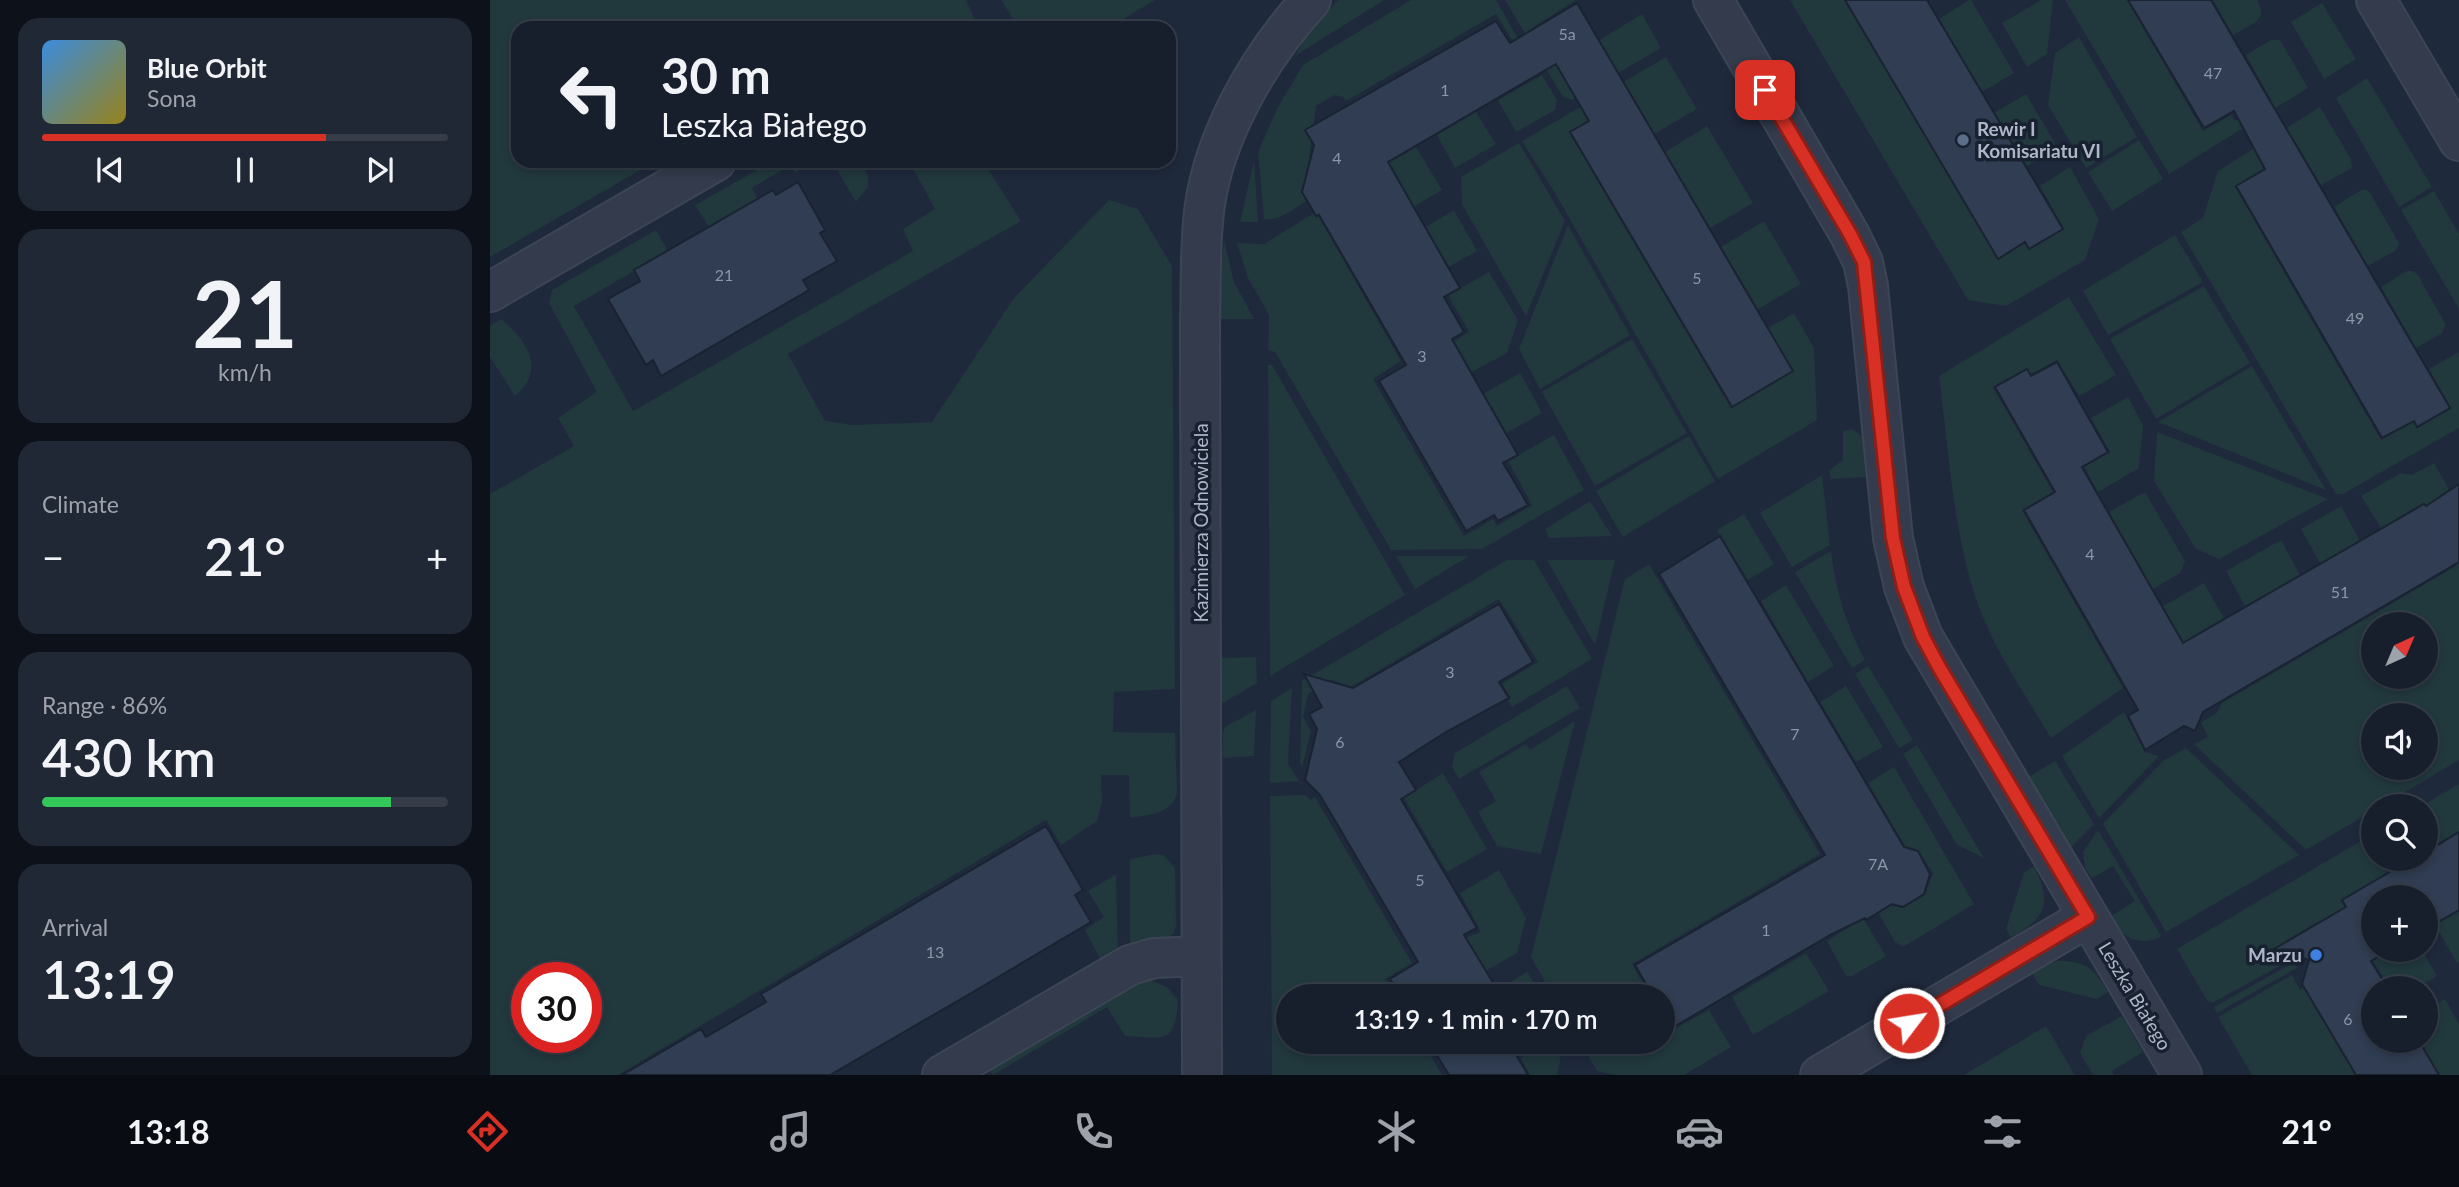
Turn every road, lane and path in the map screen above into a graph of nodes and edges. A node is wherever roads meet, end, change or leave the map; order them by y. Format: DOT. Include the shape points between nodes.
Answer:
graph roads {
  1 [pos="1311,0"];
  2 [pos="1713,0"];
  3 [pos="2376,0"];
  4 [pos="2459,141"];
  5 [pos="704,168"];
  6 [pos="490,292"];
  7 [pos="2088,917"];
  8 [pos="1201,956"];
  9 [pos="942,1075"];
  10 [pos="1202,1075"];
  11 [pos="1820,1075"];
  12 [pos="2182,1075"];
  1 -- 8 [label="street, Kazimierza Odnowiciela" via="1246,88 1220,151 1203,219"];
  2 -- 7 [label="street, Leszka Białego" via="1864,262 1893,538 1921,632"];
  3 -- 4 [label="street"];
  5 -- 6 [label="street"];
  7 -- 11 [label="street"];
  7 -- 12 [label="street, Leszka Białego"];
  8 -- 9 [label="street" via="1154,958 1130,965"];
  8 -- 10 [label="street, Kazimierza Odnowiciela"];
}
